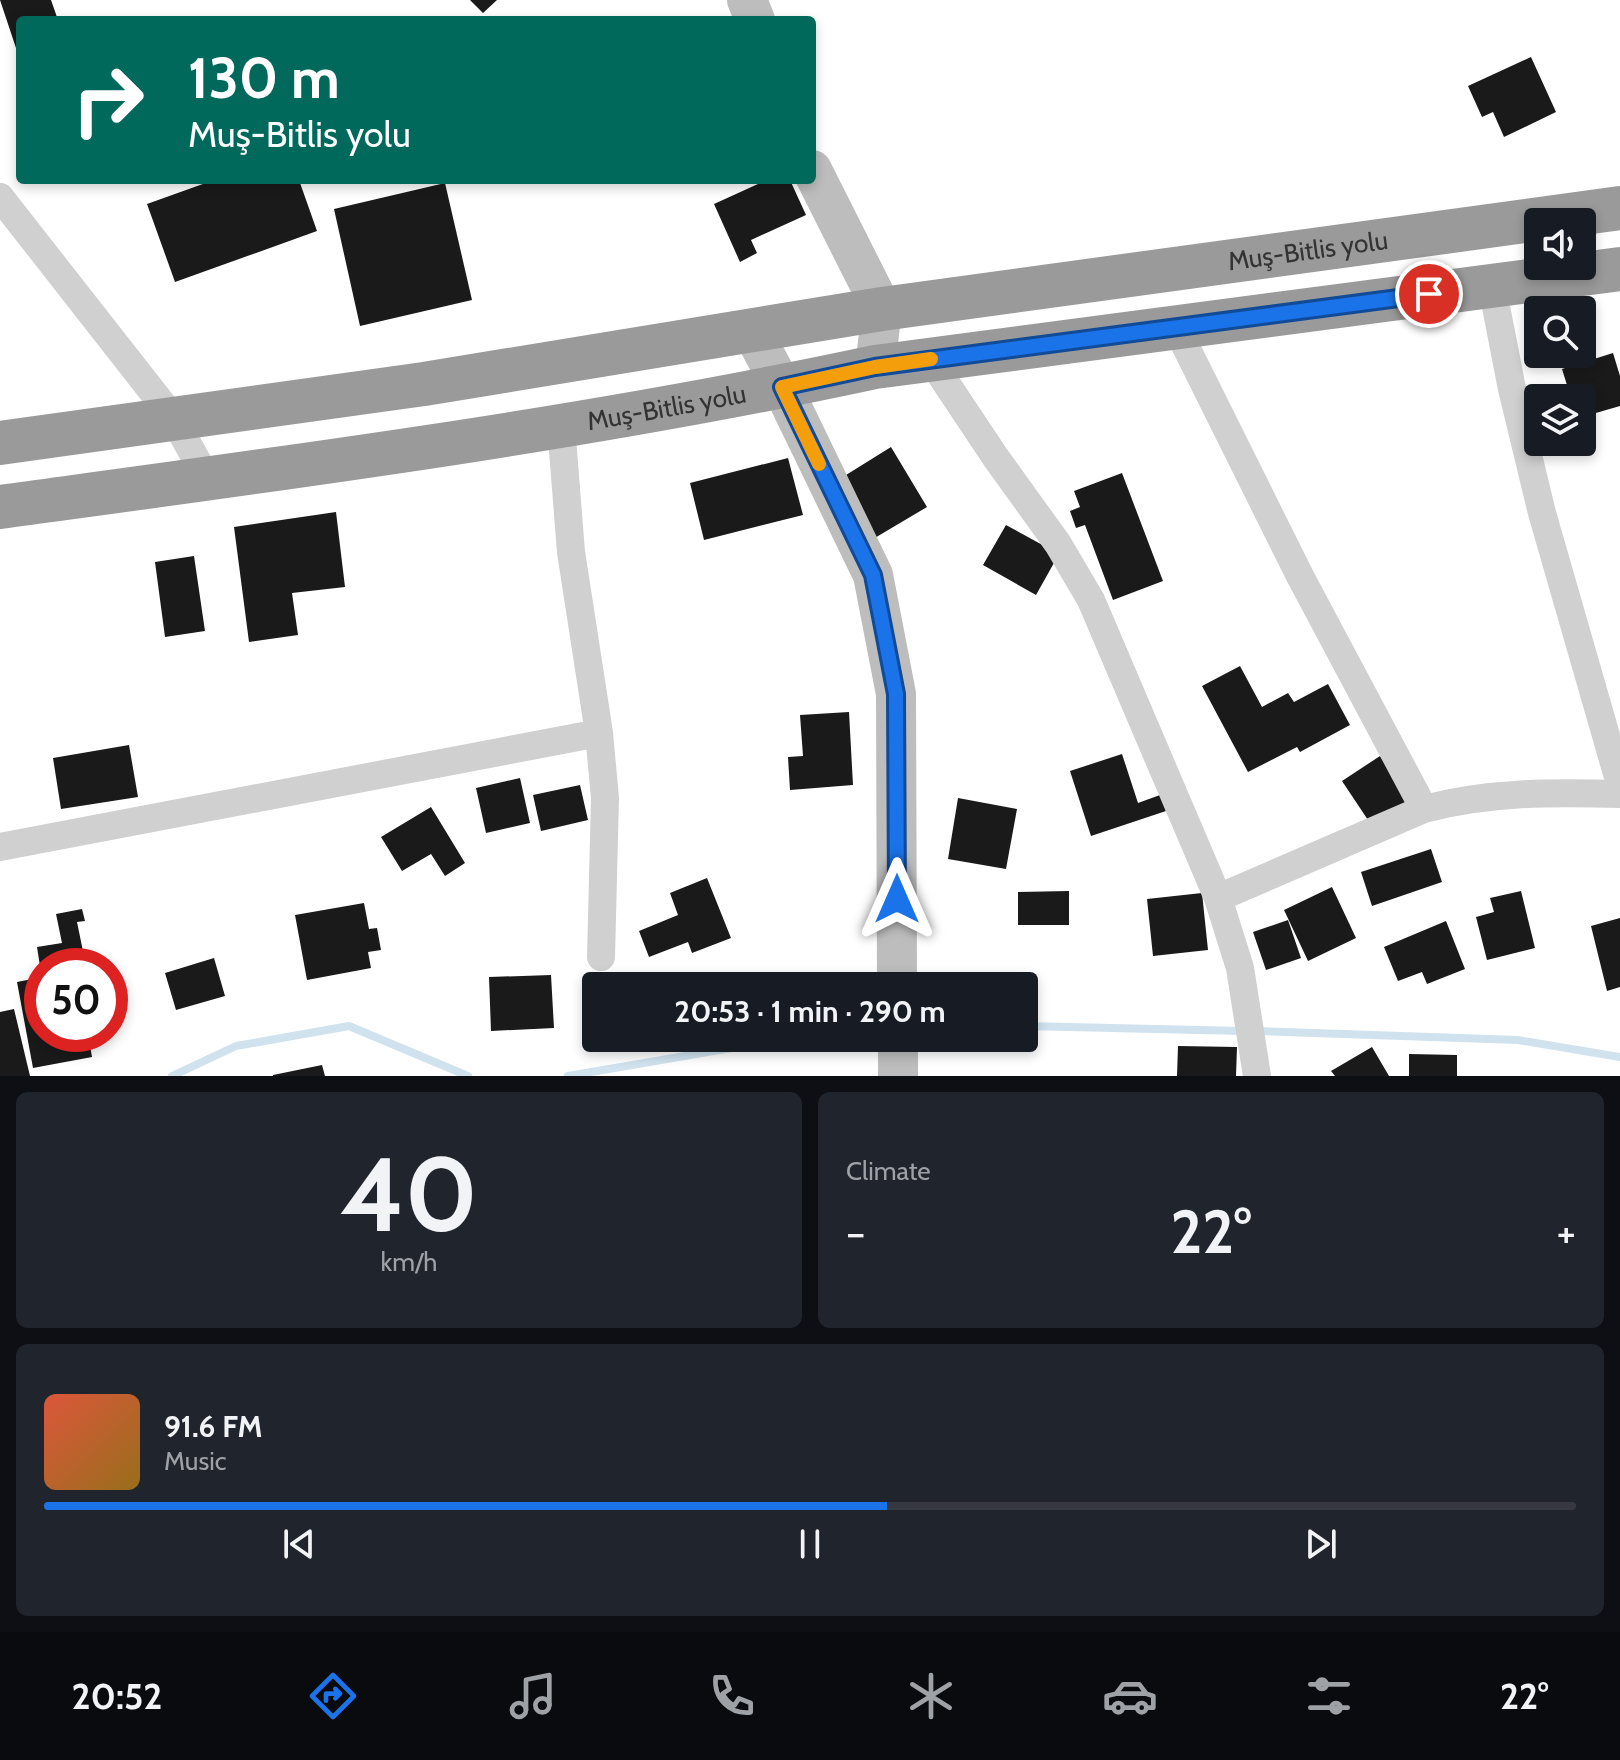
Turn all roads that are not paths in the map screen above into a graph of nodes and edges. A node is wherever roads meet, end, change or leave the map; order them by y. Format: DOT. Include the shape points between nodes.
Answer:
graph roads {
  1 [pos="816,178"];
  2 [pos="0,197"];
  3 [pos="1620,208"];
  4 [pos="1620,269"];
  5 [pos="1492,286"];
  6 [pos="882,309"];
  7 [pos="1176,327"];
  8 [pos="751,329"];
  9 [pos="930,359"];
  10 [pos="875,367"];
  11 [pos="782,387"];
  12 [pos="174,419"];
  13 [pos="561,425"];
  14 [pos="0,443"];
  15 [pos="207,479"];
  16 [pos="0,507"];
  17 [pos="599,733"];
  18 [pos="1620,784"];
  19 [pos="1620,794"];
  20 [pos="1424,809"];
  21 [pos="0,847"];
  22 [pos="1218,898"];
  23 [pos="601,957"];
  24 [pos="897,972"];
  25 [pos="898,1052"];
  26 [pos="898,1076"];
  27 [pos="1257,1076"];
  1 -- 6 [label="main road"];
  2 -- 12 [label="street"];
  3 -- 6 [label="highway, Muş-Bitlis yolu"];
  4 -- 5 [label="highway, Muş-Bitlis yolu"];
  5 -- 7 [label="highway, Muş-Bitlis yolu"];
  5 -- 18 [label="street" via="1539,501"];
  6 -- 8 [label="highway, Muş-Bitlis yolu"];
  6 -- 10 [label="main road"];
  7 -- 9 [label="highway, Muş-Bitlis yolu"];
  7 -- 20 [label="street"];
  8 -- 11 [label="main road"];
  8 -- 12 [label="highway, Muş-Bitlis yolu"];
  9 -- 10 [label="highway, Muş-Bitlis yolu"];
  9 -- 22 [label="street" via="1080,580"];
  10 -- 11 [label="highway, Muş-Bitlis yolu"];
  11 -- 13 [label="highway, Muş-Bitlis yolu"];
  11 -- 24 [label="main road" via="873,575 896,694"];
  12 -- 14 [label="highway, Muş-Bitlis yolu"];
  12 -- 15 [label="street"];
  13 -- 15 [label="highway, Muş-Bitlis yolu"];
  13 -- 17 [label="street" via="571,552"];
  15 -- 16 [label="highway, Muş-Bitlis yolu"];
  17 -- 21 [label="street"];
  17 -- 23 [label="street" via="605,798"];
  19 -- 20 [label="street" via="1497,794"];
  20 -- 22 [label="street"];
  22 -- 27 [label="street" via="1240,968"];
  25 -- 26 [label="main road"];
}
